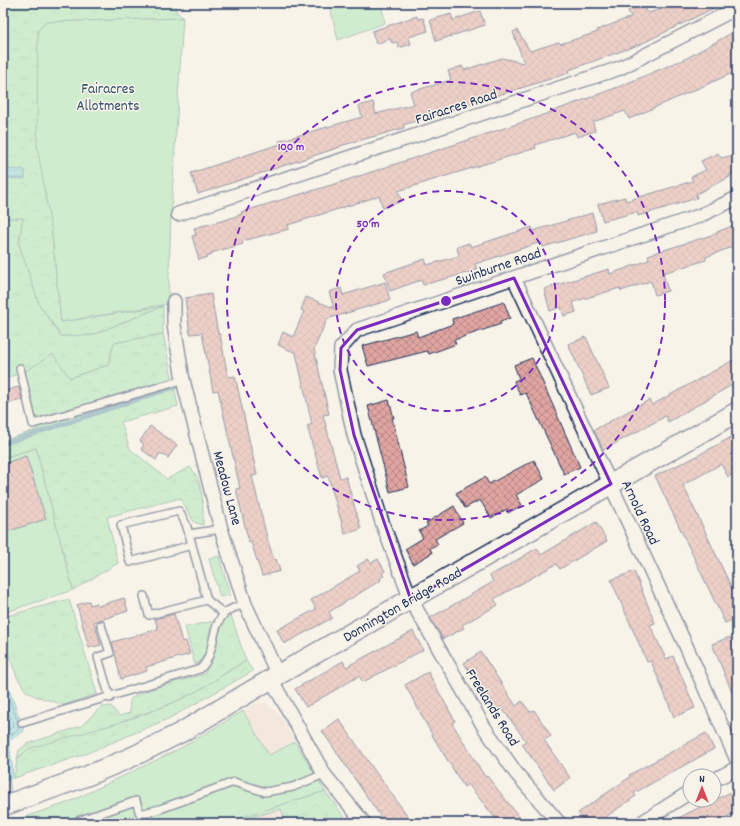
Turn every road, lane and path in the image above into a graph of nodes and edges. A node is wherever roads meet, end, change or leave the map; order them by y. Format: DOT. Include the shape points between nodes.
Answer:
graph roads {
  1 [pos="737,8"];
  2 [pos="737,198"];
  3 [pos="178,214"];
  4 [pos="514,278"];
  5 [pos="174,302"];
  6 [pos="20,368"];
  7 [pos="183,380"];
  8 [pos="737,412"];
  9 [pos="611,484"];
  10 [pos="221,529"];
  11 [pos="189,534"];
  12 [pos="192,546"];
  13 [pos="144,596"];
  14 [pos="207,600"];
  15 [pos="411,600"];
  16 [pos="245,604"];
  17 [pos="223,613"];
  18 [pos="101,624"];
  19 [pos="275,677"];
  20 [pos="110,698"];
  21 [pos="22,723"];
  22 [pos="737,760"];
  23 [pos="737,768"];
  24 [pos="324,774"];
  25 [pos="722,776"];
  26 [pos="682,797"];
  27 [pos="3,806"];
  28 [pos="72,823"];
  29 [pos="364,823"];
  30 [pos="559,823"];
  31 [pos="641,823"];
  1 -- 3 [label="street, Fairacres Road" via="620,68"];
  2 -- 4 [label="street, Swinburne Road" via="699,216"];
  4 -- 9 [label="street, Arnold Road"];
  4 -- 15 [label="street, Swinburne Road" via="358,330 341,348 340,370 354,435"];
  5 -- 7 [label="street, Meadow Lane" via="174,325"];
  6 -- 7 [label="lane" via="33,424"];
  7 -- 10 [label="street, Meadow Lane"];
  8 -- 9 [label="main road, Donnington Bridge Road"];
  9 -- 15 [label="main road, Donnington Bridge Road"];
  9 -- 22 [label="street, Arnold Road"];
  10 -- 11 [label="lane"];
  10 -- 16 [label="street, Meadow Lane"];
  11 -- 12 [label="lane"];
  11 -- 12 [label="lane" via="179,511 121,526 130,562"];
  12 -- 14 [label="lane"];
  13 -- 14 [label="lane" via="149,615"];
  14 -- 17 [label="lane"];
  15 -- 19 [label="main road, Donnington Bridge Road"];
  15 -- 30 [label="street, Freelands Road" via="484,727 516,773"];
  16 -- 17 [label="lane"];
  16 -- 19 [label="street, Meadow Lane"];
  17 -- 20 [label="lane" via="206,663 200,669"];
  18 -- 20 [label="lane" via="110,653 98,657"];
  19 -- 24 [label="street, Meadow Lane"];
  19 -- 27 [label="main road, Donnington Bridge Road" via="134,756 62,786"];
  20 -- 21 [label="lane"];
  23 -- 25 [label="street"];
  24 -- 28 [label="lane" via="293,787 265,792 234,782 140,814 136,801"];
  24 -- 29 [label="street, Meadow Lane"];
  26 -- 31 [label="street"];
}
